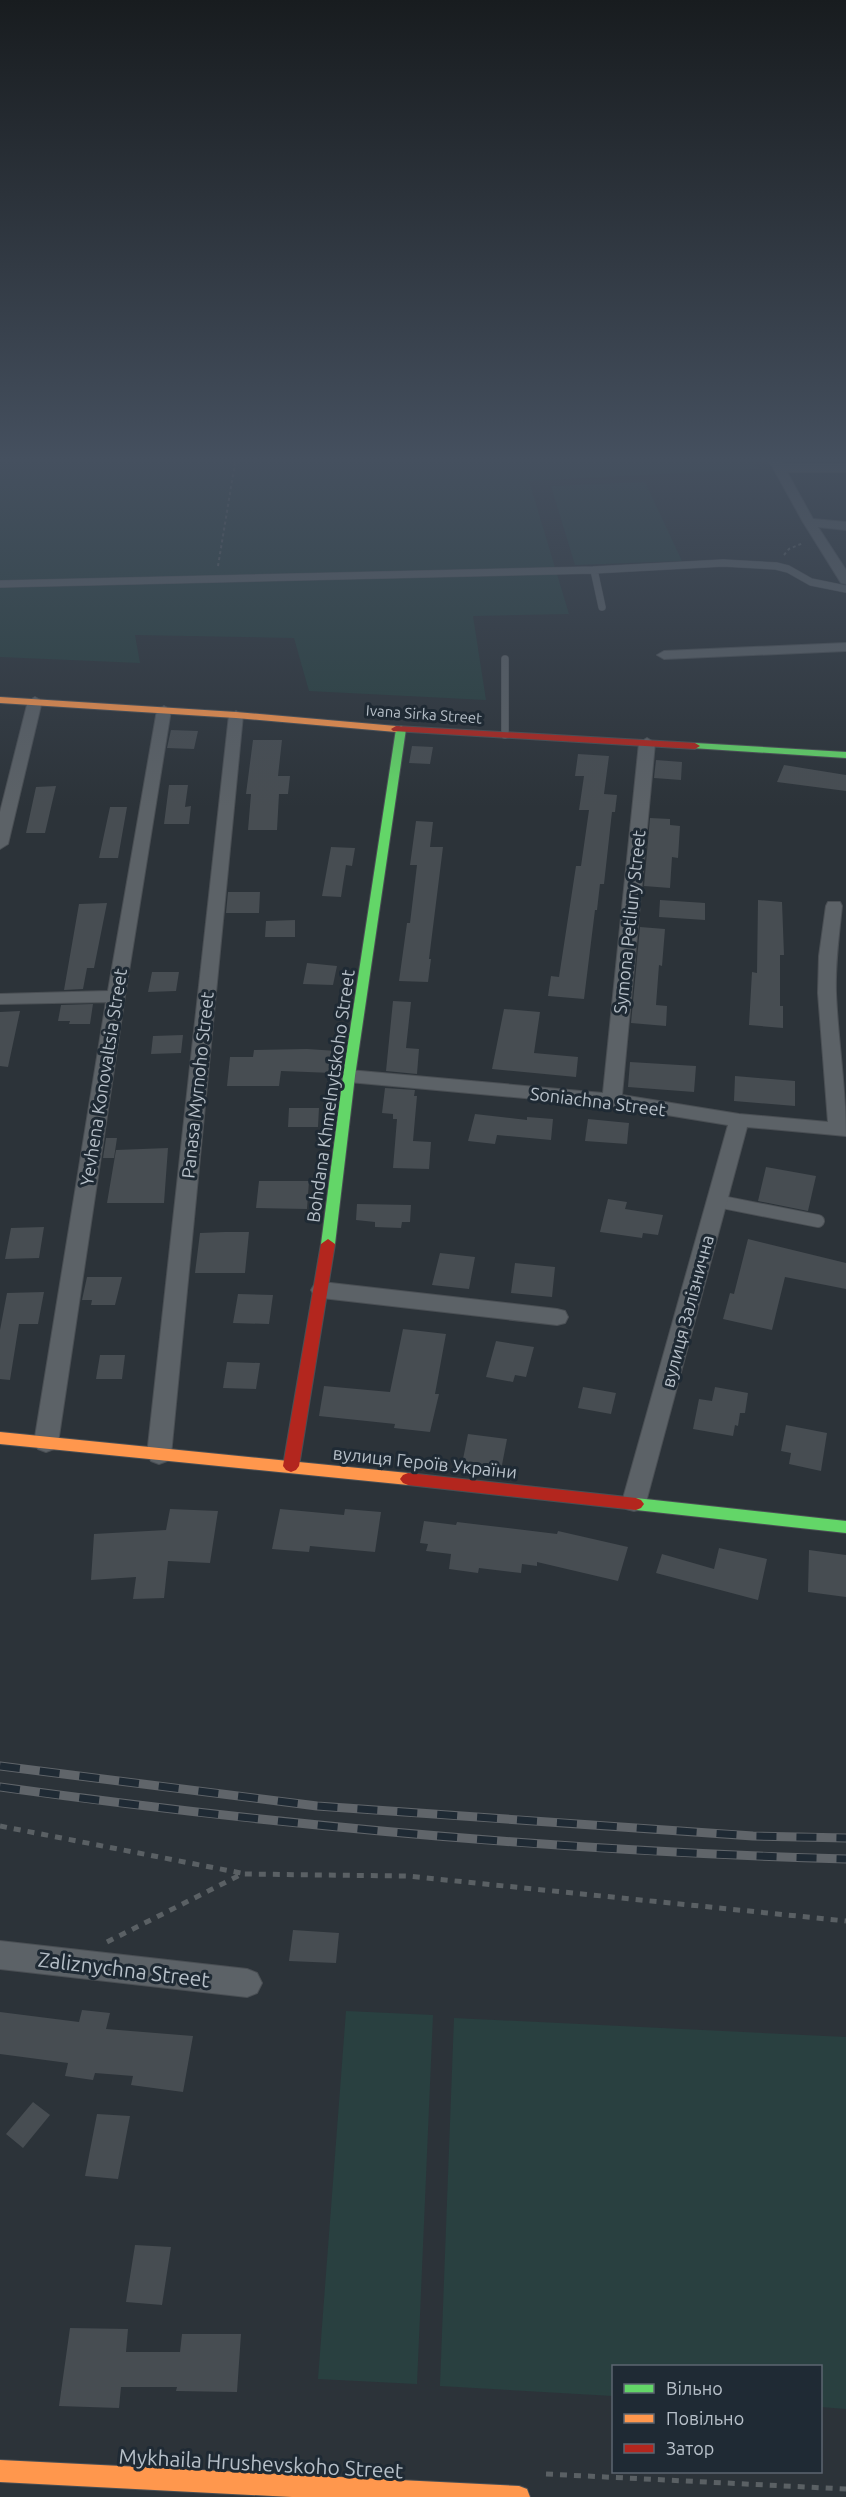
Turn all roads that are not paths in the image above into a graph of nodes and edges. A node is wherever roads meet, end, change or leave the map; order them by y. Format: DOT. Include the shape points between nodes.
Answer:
graph roads {
  1 [pos="446,574"];
  2 [pos="595,574"];
  3 [pos="796,574"];
  4 [pos="0,584"];
  5 [pos="846,589"];
  6 [pos="602,606"];
  7 [pos="846,647"];
  8 [pos="664,655"];
  9 [pos="505,659"];
  10 [pos="0,700"];
  11 [pos="35,701"];
  12 [pos="164,710"];
  13 [pos="236,715"];
  14 [pos="401,729"];
  15 [pos="505,735"];
  16 [pos="647,743"];
  17 [pos="846,755"];
  18 [pos="0,844"];
  19 [pos="834,906"];
  20 [pos="116,996"];
  21 [pos="0,999"];
  22 [pos="349,1076"];
  23 [pos="612,1100"];
  24 [pos="739,1120"];
  25 [pos="842,1130"];
  26 [pos="717,1201"];
  27 [pos="818,1221"];
  28 [pos="322,1290"];
  29 [pos="557,1317"];
  30 [pos="0,1438"];
  31 [pos="46,1443"];
  32 [pos="159,1455"];
  33 [pos="291,1466"];
  34 [pos="634,1502"];
  35 [pos="846,1527"];
  36 [pos="0,1955"];
  37 [pos="247,1983"];
  38 [pos="0,2471"];
  39 [pos="519,2497"];
  1 -- 4 [label="lane"];
  2 -- 6 [label="lane"];
  3 -- 5 [label="lane" via="810,582"];
  7 -- 8 [label="street"];
  9 -- 15 [label="lane"];
  10 -- 11 [label="street, Ivana Sirka Street"];
  11 -- 12 [label="street, Ivana Sirka Street"];
  11 -- 18 [label="street"];
  12 -- 13 [label="street, Ivana Sirka Street"];
  12 -- 20 [label="street, Yevhena Konovaltsia Street"];
  13 -- 14 [label="street, Ivana Sirka Street"];
  13 -- 32 [label="street, Panasa Myrnoho Street"];
  14 -- 15 [label="street, Ivana Sirka Street"];
  14 -- 22 [label="street, Bohdana Khmelnytskoho Street"];
  15 -- 16 [label="street, Ivana Sirka Street"];
  16 -- 17 [label="street, Ivana Sirka Street"];
  16 -- 23 [label="street, Symona Petliury Street"];
  19 -- 25 [label="street" via="827,993"];
  20 -- 21 [label="street"];
  20 -- 31 [label="street, Yevhena Konovaltsia Street"];
  22 -- 23 [label="street, Soniachna Street"];
  22 -- 28 [label="street, Bohdana Khmelnytskoho Street"];
  23 -- 24 [label="street, Soniachna Street"];
  24 -- 25 [label="street, Soniachna Street"];
  24 -- 26 [label="street, вулиця Залізнична"];
  26 -- 27 [label="lane"];
  26 -- 34 [label="street, вулиця Залізнична"];
  28 -- 29 [label="street"];
  28 -- 33 [label="street, Bohdana Khmelnytskoho Street"];
  30 -- 31 [label="street, вулиця Героїв України"];
  31 -- 32 [label="street, вулиця Героїв України"];
  32 -- 33 [label="street, вулиця Героїв України"];
  33 -- 34 [label="street, вулиця Героїв України"];
  34 -- 35 [label="street, вулиця Героїв України"];
  36 -- 37 [label="street, Zaliznychna Street"];
  38 -- 39 [label="street, Mykhaila Hrushevskoho Street"];
}
